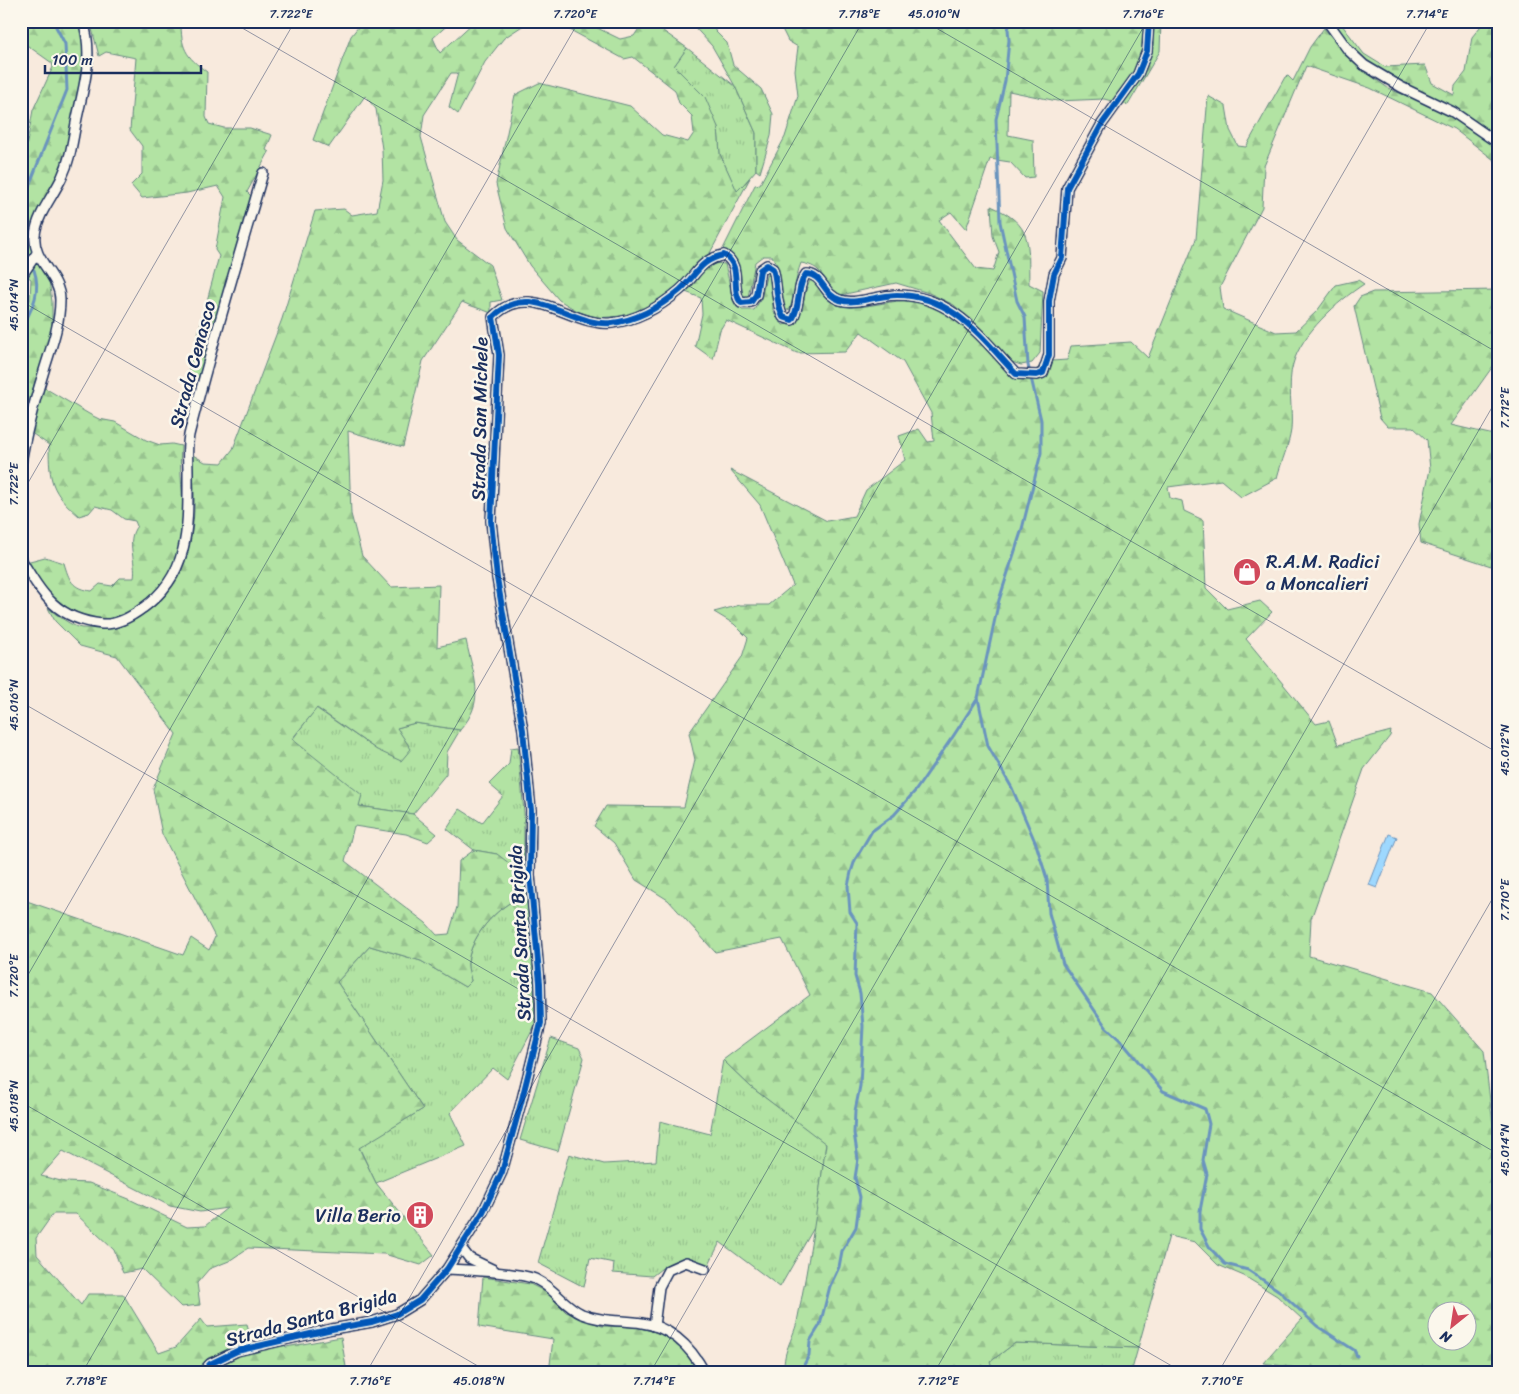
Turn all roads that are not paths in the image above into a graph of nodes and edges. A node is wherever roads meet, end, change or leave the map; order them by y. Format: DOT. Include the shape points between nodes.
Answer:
graph roads {
  1 [pos="83,21"];
  2 [pos="1149,21"];
  3 [pos="1327,21"];
  4 [pos="1498,143"];
  5 [pos="263,173"];
  6 [pos="37,253"];
  7 [pos="21,277"];
  8 [pos="21,462"];
  9 [pos="21,559"];
  10 [pos="531,810"];
  11 [pos="462,1249"];
  12 [pos="706,1268"];
  13 [pos="447,1269"];
  14 [pos="503,1274"];
  15 [pos="654,1326"];
  16 [pos="202,1373"];
  17 [pos="705,1373"];
  1 -- 6 [label="street" via="88,36 89,65 70,159 34,235"];
  2 -- 10 [label="street, Strada San Michele" via="1147,51 1138,74 1102,124 1067,188 1062,258 1054,274 1049,302 1049,354 1043,373 1016,374 967,323 928,298 895,295 839,300 813,274 806,274 801,280 792,320 783,317 777,306 776,279 773,269 766,266 760,270 756,295 751,302 742,303 736,297 735,269 724,255 704,262 681,289 633,320 597,323 545,303 530,302 518,303 498,312 493,320 499,354 491,521 496,578 523,730"];
  3 -- 4 [label="street" via="1348,50 1364,65 1401,88 1453,112"];
  5 -- 9 [label="street, Strada Cenasco" via="189,434 189,524 184,551 174,574 158,598 130,618 109,624 81,621 56,607 37,586"];
  6 -- 7 [label="street"];
  6 -- 8 [label="street" via="54,276 60,298 59,318 30,415"];
  10 -- 11 [label="street, Strada Santa Brigida" via="530,875 541,1023 502,1172"];
  11 -- 13 [label="street, Strada Santa Brigida"];
  11 -- 14 [label="street" via="469,1258"];
  12 -- 15 [label="street" via="686,1262 668,1270 659,1287"];
  13 -- 14 [label="street"];
  13 -- 16 [label="street, Strada Santa Brigida" via="420,1300 397,1314 237,1351 210,1364"];
  14 -- 15 [label="street" via="538,1280 567,1306 582,1314"];
  15 -- 17 [label="street" via="690,1348"];
}
